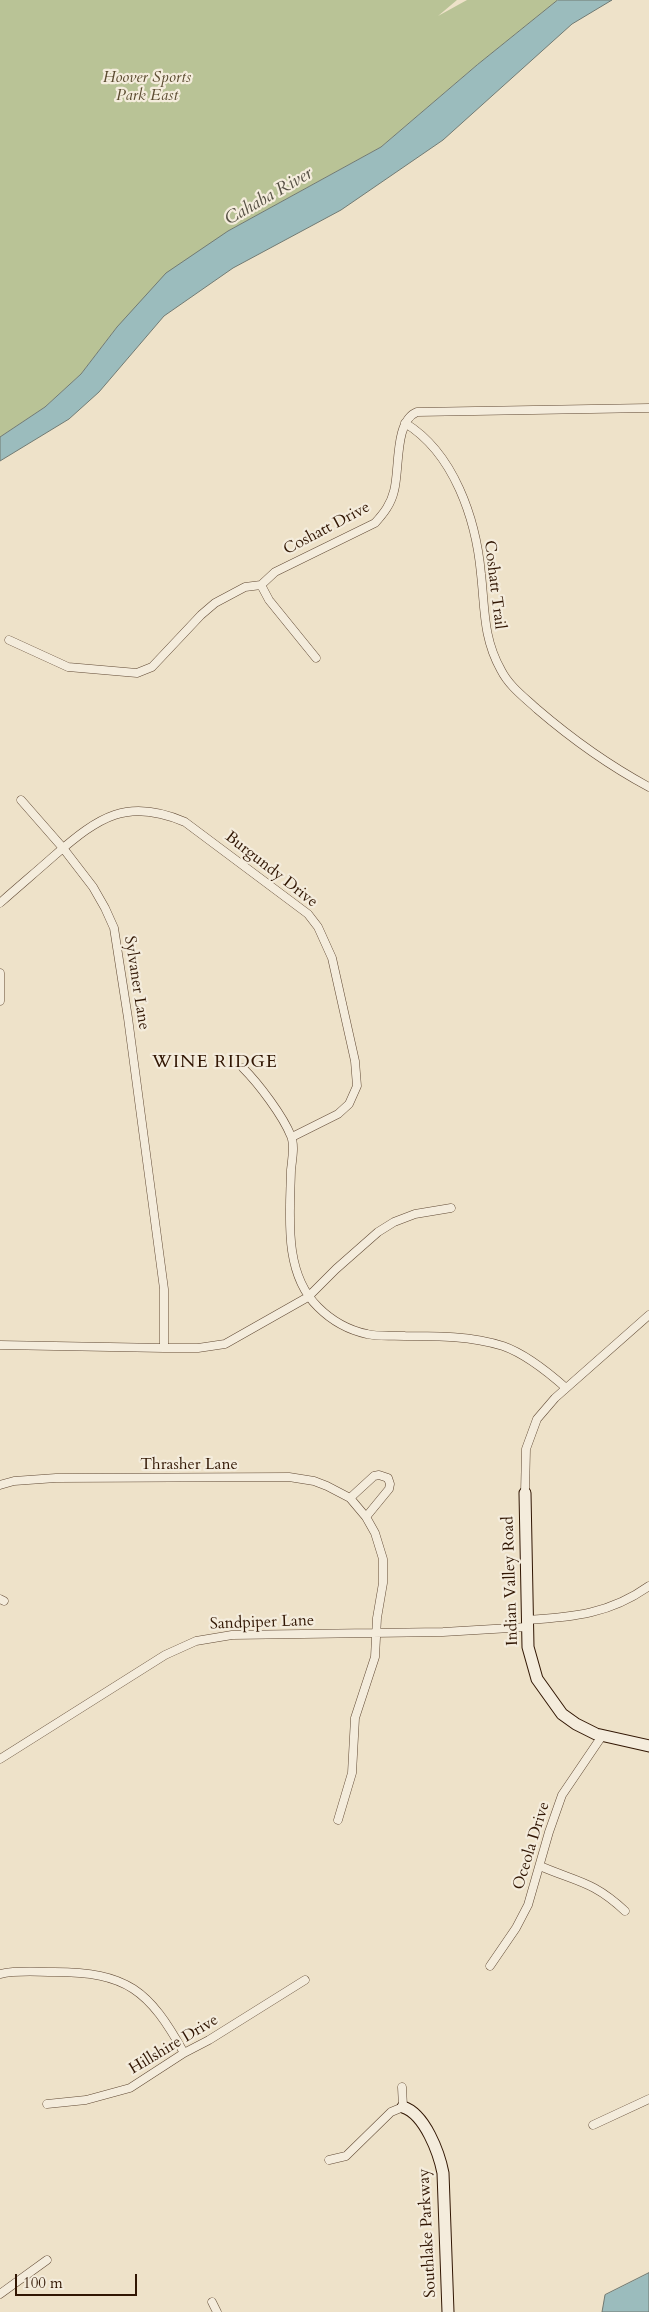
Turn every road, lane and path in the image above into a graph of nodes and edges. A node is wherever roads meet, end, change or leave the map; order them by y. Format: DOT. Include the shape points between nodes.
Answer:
graph roads {
  1 [pos="649,408"];
  2 [pos="406,422"];
  3 [pos="261,585"];
  4 [pos="8,640"];
  5 [pos="316,658"];
  6 [pos="649,787"];
  7 [pos="21,800"];
  8 [pos="63,848"];
  9 [pos="0,902"];
  10 [pos="0,974"];
  11 [pos="0,1001"];
  12 [pos="243,1068"];
  13 [pos="292,1137"];
  14 [pos="451,1208"];
  15 [pos="308,1296"];
  16 [pos="649,1315"];
  17 [pos="0,1345"];
  18 [pos="164,1348"];
  19 [pos="566,1388"];
  20 [pos="0,1485"];
  21 [pos="525,1493"];
  22 [pos="350,1498"];
  23 [pos="366,1517"];
  24 [pos="649,1586"];
  25 [pos="527,1623"];
  26 [pos="377,1633"];
  27 [pos="602,1736"];
  28 [pos="649,1746"];
  29 [pos="0,1759"];
  30 [pos="338,1820"];
  31 [pos="540,1866"];
  32 [pos="625,1910"];
  33 [pos="490,1966"];
  34 [pos="0,1974"];
  35 [pos="305,1980"];
  36 [pos="184,2053"];
  37 [pos="402,2087"];
  38 [pos="649,2099"];
  39 [pos="47,2104"];
  40 [pos="403,2107"];
  41 [pos="593,2125"];
  42 [pos="329,2160"];
  43 [pos="47,2260"];
  44 [pos="0,2294"];
  45 [pos="212,2302"];
  46 [pos="217,2312"];
  47 [pos="448,2312"];
  1 -- 2 [label="street" via="425,410 413,413"];
  2 -- 3 [label="street, Coshatt Drive" via="400,442 394,492 386,511 375,523 275,572"];
  2 -- 6 [label="street, Coshatt Trail" via="431,443 460,491 479,558 486,637 502,672 524,699 574,740 609,765"];
  3 -- 4 [label="street, Coshatt Drive" via="245,586 216,603 152,667 137,673 68,667"];
  3 -- 5 [label="street" via="269,600"];
  7 -- 8 [label="street, Sylvaner Lane"];
  8 -- 9 [label="street, Burgundy Drive"];
  8 -- 13 [label="street, Burgundy Drive" via="86,828 115,814 162,812 185,822 308,914 318,927 332,958 355,1061 357,1086 349,1104 338,1114"];
  8 -- 18 [label="street, Sylvaner Lane" via="93,887 114,928 164,1289"];
  10 -- 11 [label="street"];
  12 -- 13 [label="street" via="259,1084"];
  13 -- 15 [label="street" via="292,1256"];
  14 -- 15 [label="street" via="415,1214 394,1222 378,1232"];
  15 -- 18 [label="street" via="225,1344"];
  15 -- 19 [label="street" via="330,1318 348,1329 369,1335 453,1337 504,1346"];
  16 -- 19 [label="street"];
  17 -- 18 [label="street"];
  19 -- 21 [label="street" via="534,1425 526,1452"];
  20 -- 22 [label="street, Thrasher Lane" via="56,1478 289,1477 327,1486"];
  21 -- 25 [label="street, Indian Valley Road"];
  22 -- 23 [label="street, Thrasher Lane"];
  22 -- 23 [label="street" via="374,1476 388,1478 388,1489"];
  23 -- 26 [label="street, Thrasher Lane" via="383,1558"];
  24 -- 25 [label="street, Sandpiper Lane" via="593,1613"];
  25 -- 26 [label="street, Sandpiper Lane" via="469,1631"];
  25 -- 27 [label="street, Indian Valley Road" via="531,1662 544,1692 562,1714"];
  26 -- 29 [label="street, Sandpiper Lane" via="232,1635 196,1640 165,1655"];
  26 -- 30 [label="street, Thrasher Lane" via="373,1668 355,1718 352,1772"];
  27 -- 28 [label="street, Indian Valley Road"];
  27 -- 31 [label="street, Oceola Drive" via="562,1795"];
  31 -- 32 [label="street" via="594,1886"];
  31 -- 33 [label="street, Oceola Drive" via="522,1916"];
  34 -- 36 [label="street" via="70,1972 111,1977 150,2001"];
  35 -- 36 [label="street, Hillshire Drive"];
  36 -- 39 [label="street, Hillshire Drive" via="130,2088 86,2100"];
  37 -- 40 [label="street"];
  38 -- 41 [label="street"];
  40 -- 42 [label="street" via="391,2112 346,2156"];
  40 -- 47 [label="street, Southlake Parkway" via="424,2126 440,2156"];
  43 -- 44 [label="street"];
  45 -- 46 [label="street"];
}
